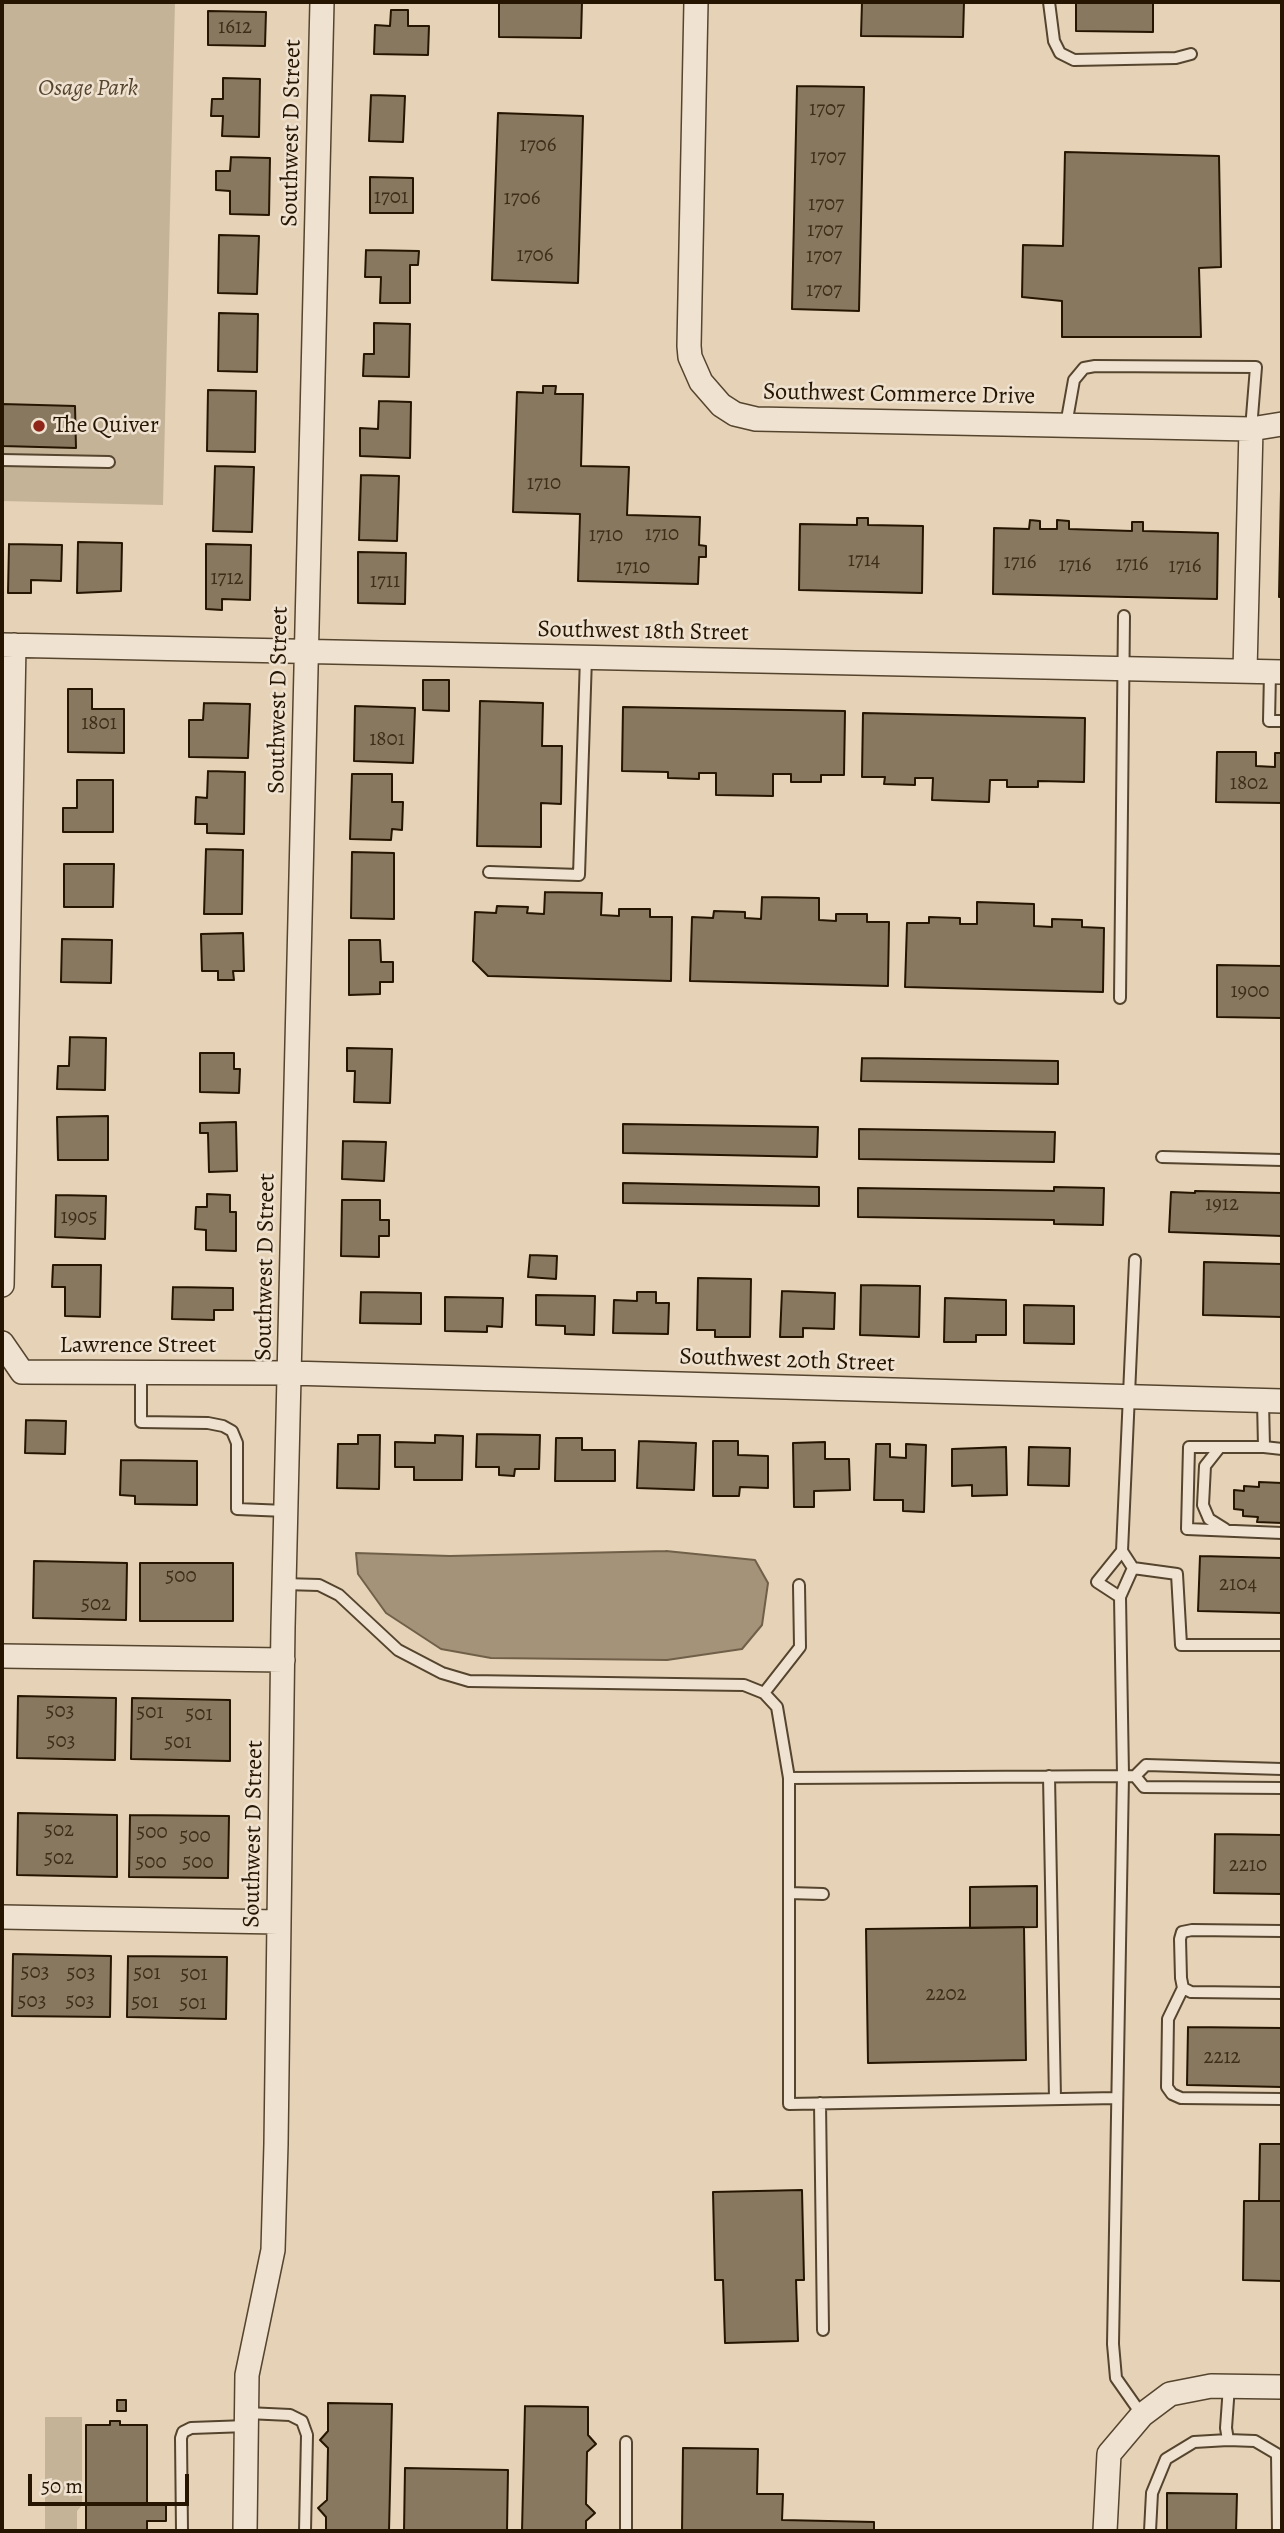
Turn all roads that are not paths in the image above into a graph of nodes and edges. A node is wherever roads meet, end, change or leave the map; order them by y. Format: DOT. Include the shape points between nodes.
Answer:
graph roads {
  1 [pos="322,2"];
  2 [pos="696,2"];
  3 [pos="1049,2"];
  4 [pos="1191,54"];
  5 [pos="1282,424"];
  6 [pos="1066,425"];
  7 [pos="1251,429"];
  8 [pos="2,460"];
  9 [pos="109,462"];
  10 [pos="1124,616"];
  11 [pos="8,645"];
  12 [pos="306,652"];
  13 [pos="586,657"];
  14 [pos="1125,669"];
  15 [pos="1245,671"];
  16 [pos="1276,672"];
  17 [pos="1282,721"];
  18 [pos="489,872"];
  19 [pos="1120,998"];
  20 [pos="1162,1157"];
  21 [pos="1282,1160"];
  22 [pos="1135,1259"];
  23 [pos="2,1284"];
  24 [pos="2,1343"];
  25 [pos="141,1373"];
  26 [pos="290,1373"];
  27 [pos="1128,1398"];
  28 [pos="1273,1401"];
  29 [pos="1220,1447"];
  30 [pos="1264,1447"];
  31 [pos="1282,1449"];
  32 [pos="286,1511"];
  33 [pos="1227,1531"];
  34 [pos="1282,1533"];
  35 [pos="1122,1551"];
  36 [pos="1133,1568"];
  37 [pos="285,1584"];
  38 [pos="799,1585"];
  39 [pos="1120,1597"];
  40 [pos="1282,1646"];
  41 [pos="2,1656"];
  42 [pos="283,1660"];
  43 [pos="764,1693"];
  44 [pos="1282,1769"];
  45 [pos="1049,1776"];
  46 [pos="1129,1776"];
  47 [pos="789,1778"];
  48 [pos="1282,1788"];
  49 [pos="789,1893"];
  50 [pos="823,1894"];
  51 [pos="2,1917"];
  52 [pos="278,1922"];
  53 [pos="1282,1931"];
  54 [pos="1183,1988"];
  55 [pos="1282,1993"];
  56 [pos="1117,2098"];
  57 [pos="1055,2099"];
  58 [pos="1282,2099"];
  59 [pos="820,2104"];
  60 [pos="823,2330"];
  61 [pos="1229,2386"];
  62 [pos="1282,2387"];
  63 [pos="1142,2415"];
  64 [pos="247,2420"];
  65 [pos="1228,2440"];
  66 [pos="626,2442"];
  67 [pos="182,2531"];
  68 [pos="245,2531"];
  69 [pos="305,2531"];
  70 [pos="626,2531"];
  71 [pos="1105,2531"];
  72 [pos="1150,2531"];
  73 [pos="1278,2531"];
  1 -- 12 [label="street, Southwest D Street"];
  2 -- 6 [label="street, Southwest Commerce Drive" via="689,346 709,393 735,414 756,419"];
  3 -- 4 [label="lane" via="1054,41 1060,53 1074,60"];
  5 -- 7 [label="street, Southwest Commerce Drive"];
  6 -- 7 [label="street, Southwest Commerce Drive"];
  6 -- 7 [label="lane" via="1074,380 1084,369 1256,368"];
  7 -- 15 [label="street"];
  8 -- 9 [label="lane"];
  10 -- 14 [label="lane"];
  11 -- 12 [label="street, Southwest 18th Street"];
  11 -- 23 [label="street"];
  12 -- 13 [label="street, Southwest 18th Street"];
  12 -- 26 [label="street, Southwest D Street"];
  13 -- 14 [label="street, Southwest 18th Street"];
  13 -- 18 [label="lane" via="579,875"];
  14 -- 15 [label="street, Southwest 18th Street"];
  14 -- 19 [label="lane"];
  15 -- 16 [label="street, Southwest 18th Street"];
  16 -- 17 [label="lane" via="1269,721"];
  20 -- 21 [label="lane"];
  22 -- 27 [label="lane"];
  24 -- 25 [label="street, Lawrence Street" via="22,1372"];
  25 -- 26 [label="street, Lawrence Street"];
  25 -- 32 [label="lane" via="141,1422 208,1423 232,1431 237,1443 236,1509"];
  26 -- 27 [label="street, Southwest 20th Street"];
  26 -- 32 [label="street, Southwest D Street"];
  27 -- 28 [label="street, Southwest 20th Street"];
  27 -- 35 [label="lane"];
  28 -- 30 [label="lane"];
  29 -- 30 [label="lane"];
  29 -- 33 [label="lane" via="1205,1466 1203,1505 1209,1519"];
  29 -- 33 [label="lane" via="1189,1447 1187,1529"];
  30 -- 31 [label="lane"];
  32 -- 37 [label="street, Southwest D Street"];
  33 -- 34 [label="lane"];
  35 -- 36 [label="lane"];
  35 -- 39 [label="lane" via="1097,1582"];
  36 -- 39 [label="lane"];
  36 -- 40 [label="lane" via="1177,1574 1181,1645"];
  37 -- 42 [label="street, Southwest D Street"];
  37 -- 43 [label="lane" via="319,1585 338,1595 398,1650 469,1681 744,1685"];
  38 -- 43 [label="lane" via="800,1647"];
  39 -- 46 [label="lane"];
  41 -- 42 [label="street"];
  42 -- 52 [label="street, Southwest D Street"];
  43 -- 47 [label="lane" via="777,1706"];
  44 -- 46 [label="lane" via="1146,1765"];
  45 -- 46 [label="lane"];
  45 -- 47 [label="lane"];
  45 -- 57 [label="lane"];
  46 -- 48 [label="lane" via="1144,1787"];
  46 -- 56 [label="lane"];
  47 -- 49 [label="lane"];
  49 -- 50 [label="lane"];
  49 -- 59 [label="lane" via="789,2104"];
  51 -- 52 [label="street"];
  52 -- 64 [label="street, Southwest D Street" via="273,2250 247,2375"];
  53 -- 54 [label="lane" via="1182,1932"];
  54 -- 55 [label="lane" via="1191,1992"];
  54 -- 58 [label="lane" via="1168,2019 1167,2087 1172,2094 1181,2098"];
  56 -- 57 [label="lane"];
  56 -- 63 [label="lane" via="1112,2344 1116,2378"];
  57 -- 59 [label="lane"];
  59 -- 60 [label="lane"];
  61 -- 62 [label="street"];
  61 -- 63 [label="street" via="1170,2394"];
  61 -- 65 [label="lane"];
  63 -- 71 [label="street" via="1109,2454"];
  64 -- 67 [label="lane" via="183,2432"];
  64 -- 68 [label="street, Southwest D Street"];
  64 -- 69 [label="lane" via="290,2415 302,2421 307,2435"];
  65 -- 72 [label="lane" via="1194,2442 1166,2459 1152,2493"];
  65 -- 73 [label="lane" via="1255,2441 1277,2454"];
  66 -- 70 [label="lane"];
}
